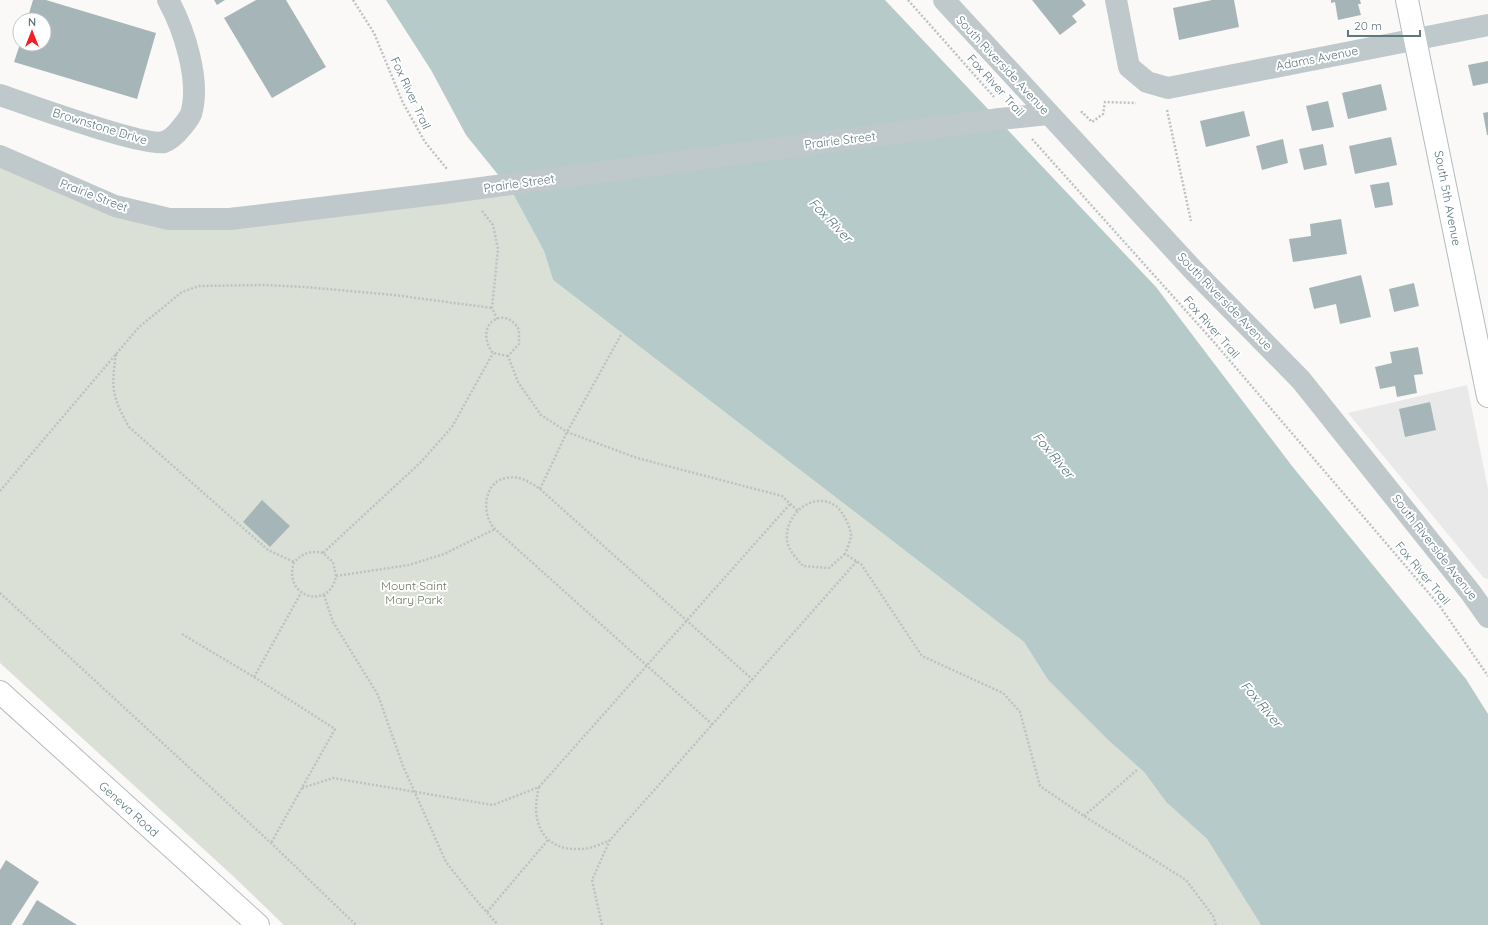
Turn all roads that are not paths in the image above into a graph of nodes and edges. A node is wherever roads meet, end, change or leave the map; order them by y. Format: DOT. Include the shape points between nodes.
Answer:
graph roads {
  1 [pos="168,0"];
  2 [pos="944,0"];
  3 [pos="1116,0"];
  4 [pos="1407,0"];
  5 [pos="1488,25"];
  6 [pos="1415,39"];
  7 [pos="0,95"];
  8 [pos="1055,121"];
  9 [pos="0,156"];
  10 [pos="1488,396"];
  11 [pos="1488,617"];
  12 [pos="0,692"];
  13 [pos="258,925"];
  1 -- 7 [label="street, Brownstone Drive" via="187,46 194,78 194,99 190,115 177,134 164,142 150,142 119,134"];
  2 -- 8 [label="street, South Riverside Avenue"];
  3 -- 6 [label="street, Adams Avenue" via="1129,66 1147,82 1168,88"];
  4 -- 6 [label="main road, South 5th Avenue"];
  5 -- 6 [label="street, Adams Avenue"];
  6 -- 10 [label="main road, South 5th Avenue"];
  8 -- 9 [label="street, Prairie Street, bridge" via="1006,118 230,219 169,219 115,206"];
  8 -- 11 [label="street, South Riverside Avenue" via="1195,272 1302,380"];
  12 -- 13 [label="main road, Geneva Road"];
}
